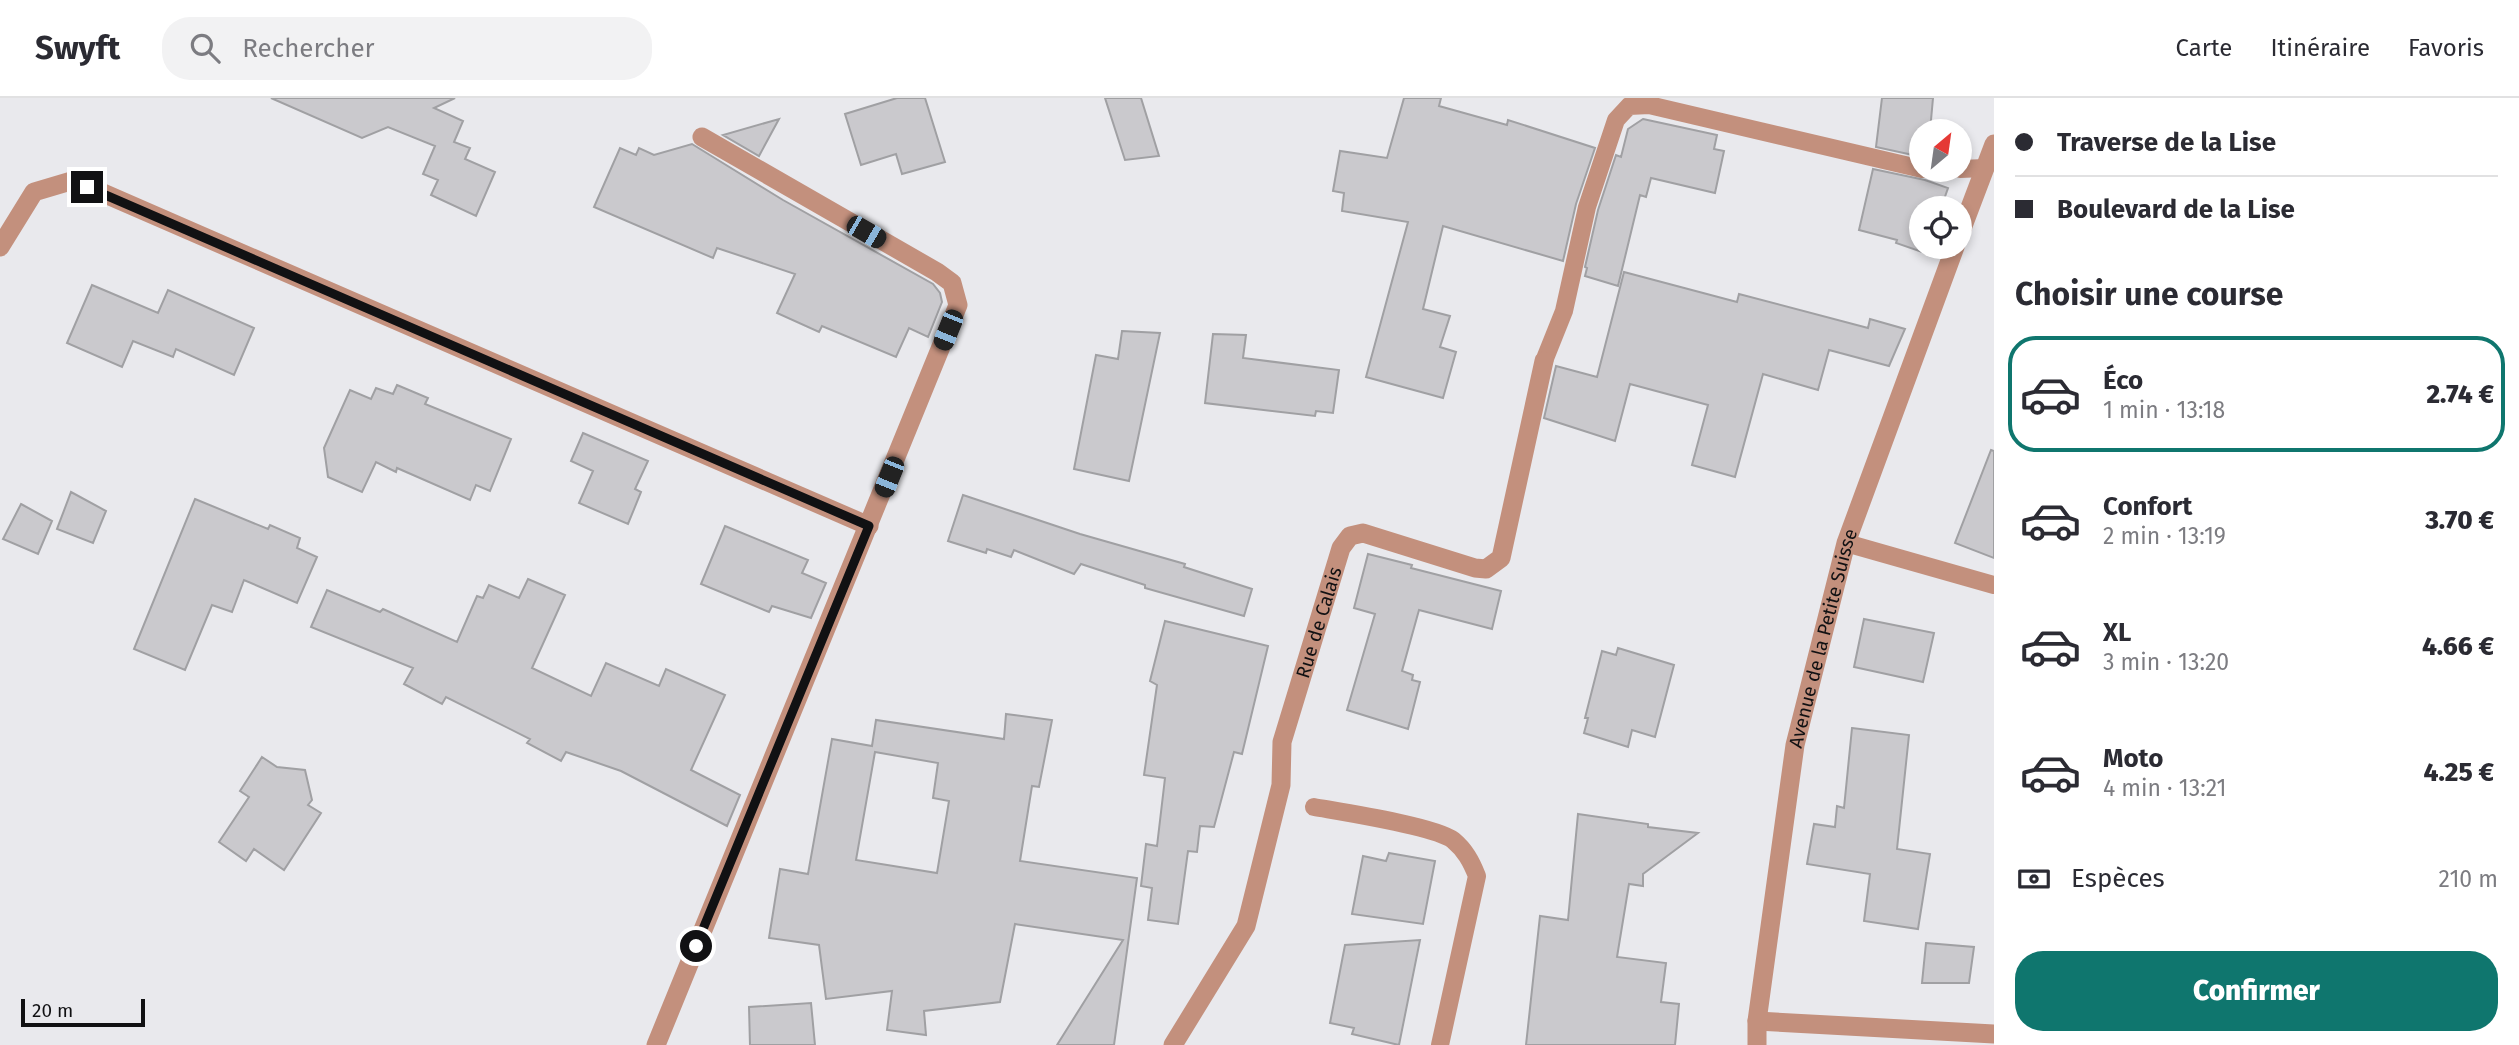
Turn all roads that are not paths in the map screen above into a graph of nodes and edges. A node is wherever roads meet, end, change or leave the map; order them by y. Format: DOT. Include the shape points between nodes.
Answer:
graph roads {
  1 [pos="702,136"];
  2 [pos="1994,144"];
  3 [pos="1909,167"];
  4 [pos="1972,168"];
  5 [pos="1984,168"];
  6 [pos="1972,201"];
  7 [pos="0,247"];
  8 [pos="1951,259"];
  9 [pos="1544,360"];
  10 [pos="869,526"];
  11 [pos="1846,543"];
  12 [pos="1994,585"];
  13 [pos="1314,807"];
  14 [pos="1756,1021"];
  15 [pos="1994,1034"];
  16 [pos="656,1045"];
  17 [pos="1173,1045"];
  18 [pos="1440,1045"];
  19 [pos="1756,1045"];
  1 -- 10 [label="street" via="952,283 958,305"];
  2 -- 5 [label="street"];
  3 -- 9 [label="lane" via="1649,105 1629,106 1616,120 1587,207 1564,311"];
  4 -- 5 [label="lane"];
  5 -- 6 [label="street"];
  7 -- 10 [label="street" via="34,192 71,181"];
  8 -- 11 [label="street, Avenue de la Petite Suisse"];
  9 -- 17 [label="street, Rue de Calais" via="1501,558 1486,569 1475,568 1363,533 1350,536 1340,548 1282,742 1281,785 1246,926"];
  10 -- 16 [label="street"];
  11 -- 12 [label="lane"];
  11 -- 14 [label="street, Avenue de la Petite Suisse" via="1795,745"];
  13 -- 18 [label="lane" via="1425,829 1450,838 1468,855 1477,876"];
  14 -- 15 [label="street"];
  14 -- 19 [label="street, Avenue de la Petite Suisse"];
}
